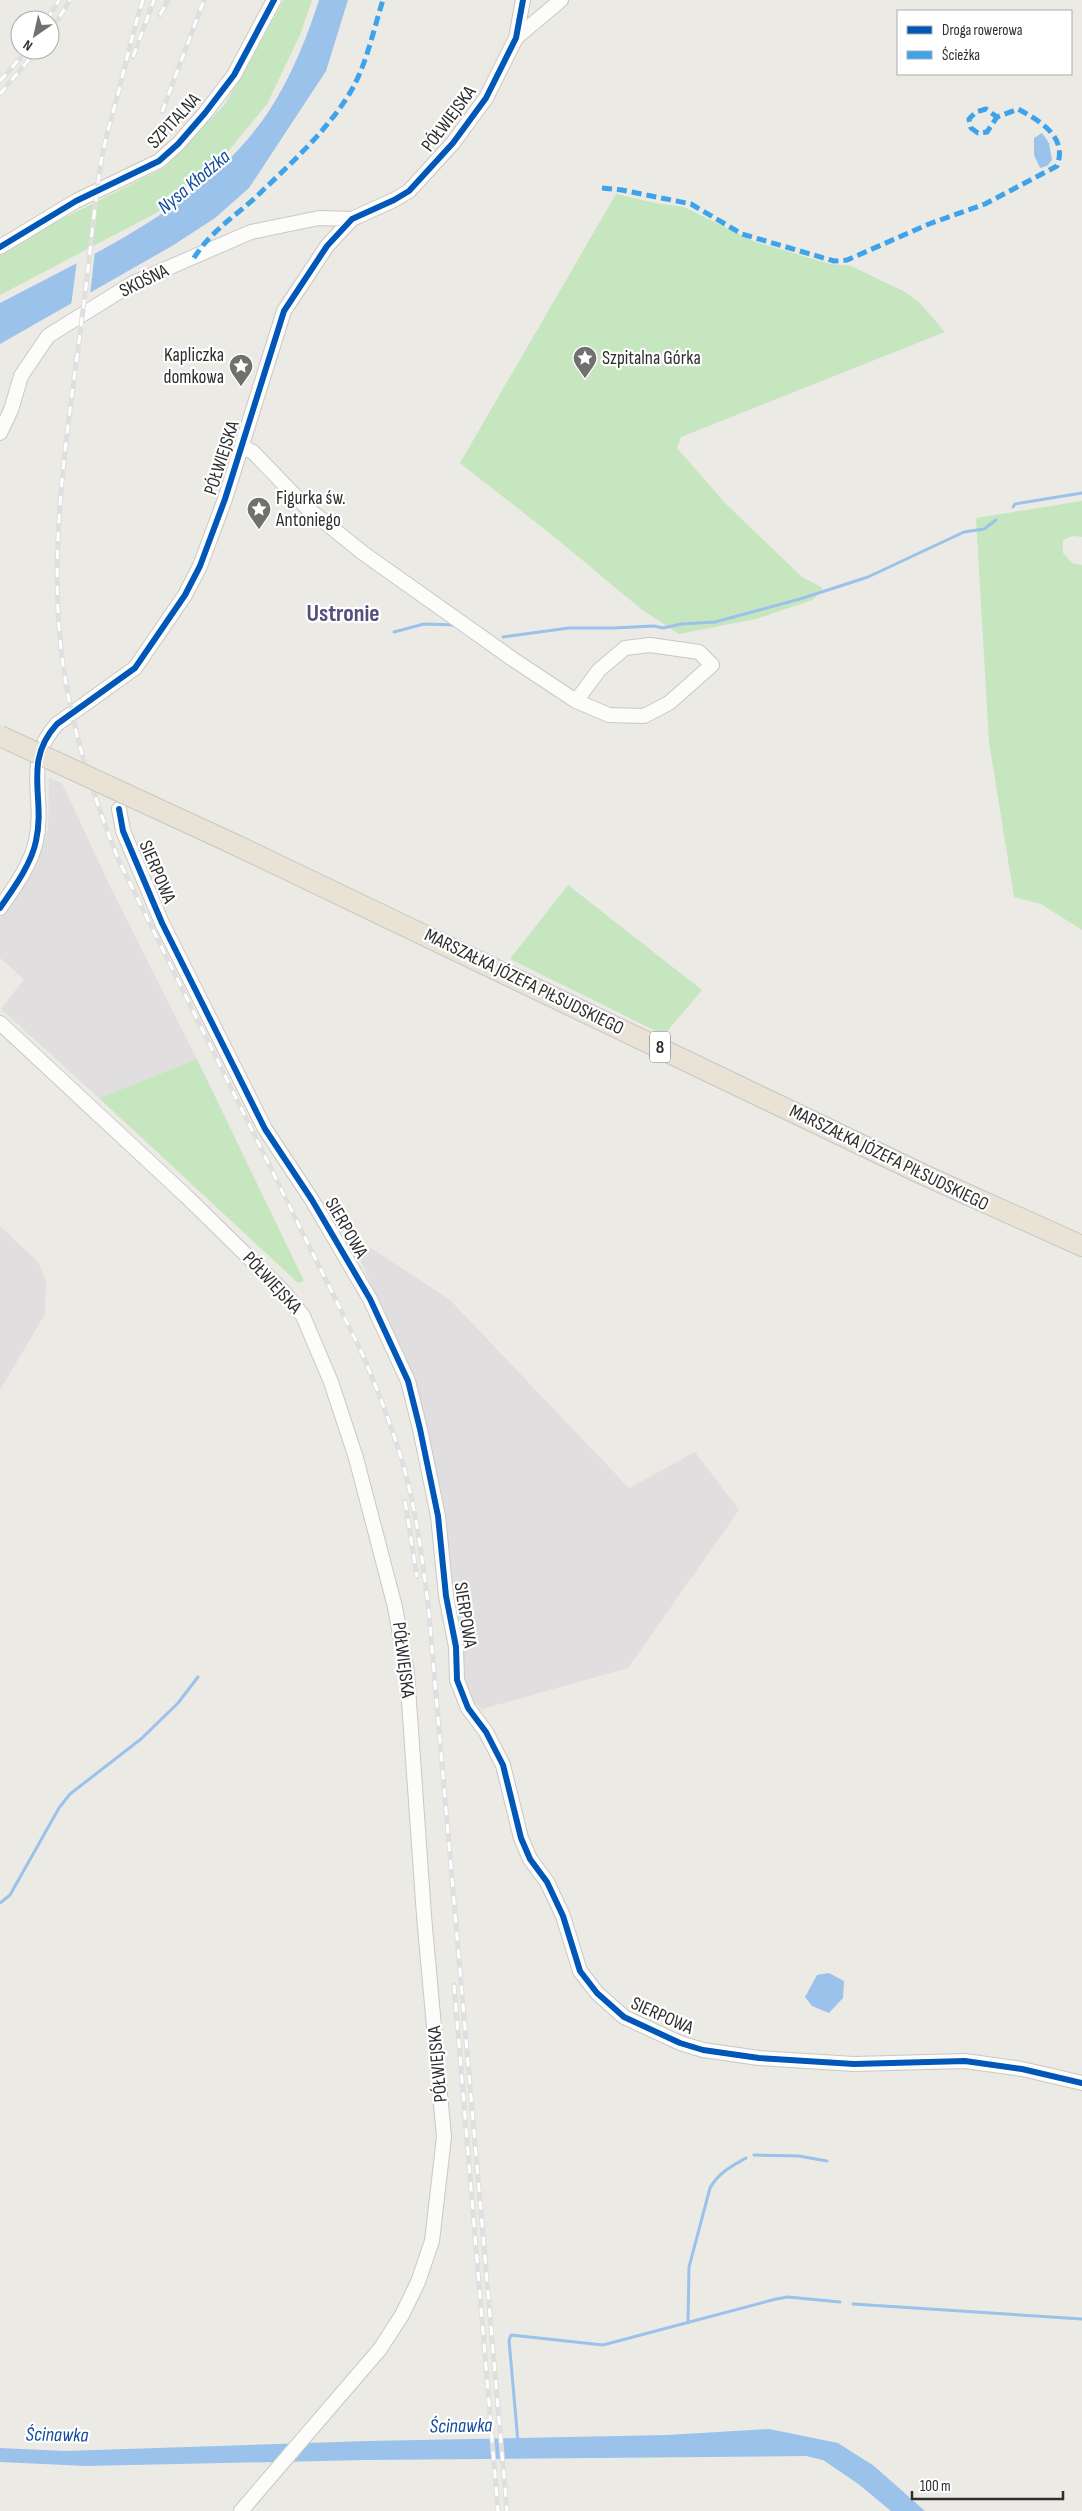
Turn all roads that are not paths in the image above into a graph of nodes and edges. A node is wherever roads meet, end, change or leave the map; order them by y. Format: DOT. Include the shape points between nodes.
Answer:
graph roads {
  1 [pos="274,0"];
  2 [pos="523,0"];
  3 [pos="561,0"];
  4 [pos="544,13"];
  5 [pos="516,38"];
  6 [pos="352,218"];
  7 [pos="0,247"];
  8 [pos="0,433"];
  9 [pos="243,447"];
  10 [pos="576,701"];
  11 [pos="0,736"];
  12 [pos="119,809"];
  13 [pos="0,908"];
  14 [pos="0,1023"];
  15 [pos="1082,1246"];
  16 [pos="1082,2083"];
  17 [pos="241,2511"];
  1 -- 7 [label="street, SZPITALNA" via="234,75 178,144 159,161 76,202"];
  2 -- 4 [label="street" via="534,10"];
  2 -- 5 [label="street"];
  3 -- 4 [label="street"];
  4 -- 5 [label="street"];
  5 -- 6 [label="street, PÓŁWIEJSKA" via="486,98 421,180 394,200"];
  6 -- 8 [label="street, SKOŚNA" via="319,218 251,232 133,283 48,336 21,376"];
  6 -- 9 [label="street, PÓŁWIEJSKA" via="327,246 284,311"];
  9 -- 10 [label="street" via="253,452 306,507 361,551"];
  9 -- 13 [label="street, PÓŁWIEJSKA" via="203,558 185,596 135,668 57,724 43,743 38,776 36,841 32,854"];
  10 -- 10 [label="street" via="609,715 644,716 669,703 712,665 699,652 650,645 625,648 598,670"];
  11 -- 15 [label="highway, MARSZAŁKA JÓZEFA PIŁSUDSKIEGO / 8, bridge" via="238,846 930,1178"];
  12 -- 16 [label="street, SIERPOWA" via="123,831 162,923 261,1120 370,1299 408,1381 438,1516 446,1596 456,1647 457,1680 468,1708 486,1732 503,1765 520,1838 563,1916 580,1971 603,2000 624,2017 680,2044 703,2050 827,2063 965,2061 1022,2069"];
  14 -- 17 [label="street, PÓŁWIEJSKA" via="186,1196 282,1290 303,1316 331,1382 356,1458 396,1606 407,1673 444,2137 432,2241 418,2282 380,2349"];
}
